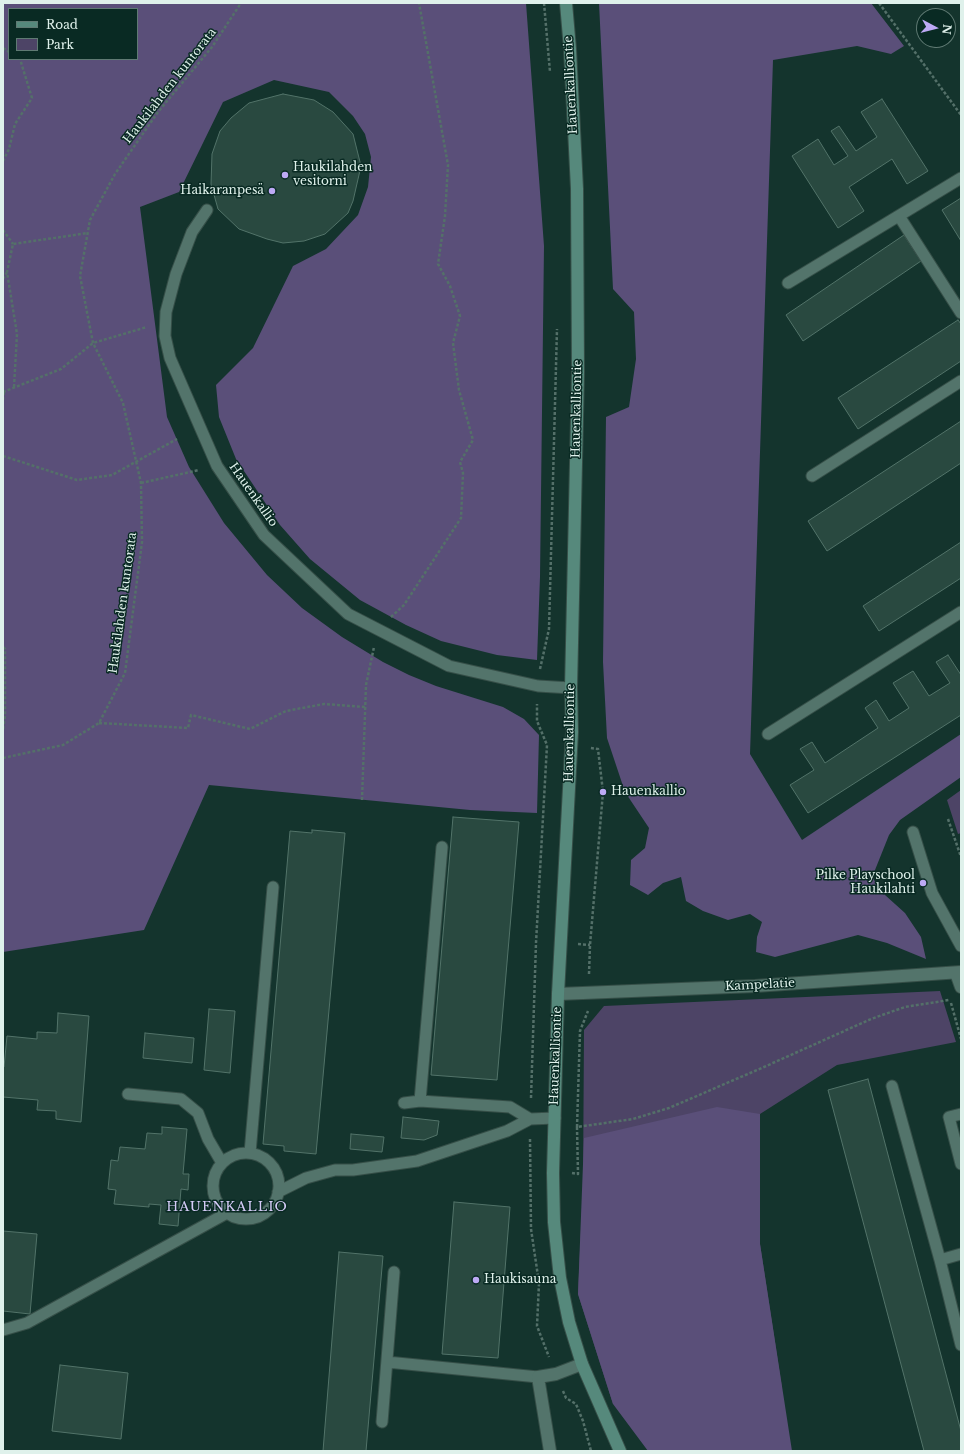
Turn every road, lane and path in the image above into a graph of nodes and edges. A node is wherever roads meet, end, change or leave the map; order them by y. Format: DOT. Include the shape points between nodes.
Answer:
graph roads {
  1 [pos="241,3"];
  2 [pos="419,3"];
  3 [pos="566,3"];
  4 [pos="879,3"];
  5 [pos="20,60"];
  6 [pos="961,115"];
  7 [pos="3,161"];
  8 [pos="961,178"];
  9 [pos="207,210"];
  10 [pos="899,216"];
  11 [pos="3,230"];
  12 [pos="88,233"];
  13 [pos="13,244"];
  14 [pos="7,272"];
  15 [pos="3,279"];
  16 [pos="788,284"];
  17 [pos="961,313"];
  18 [pos="166,322"];
  19 [pos="93,343"];
  20 [pos="961,381"];
  21 [pos="14,387"];
  22 [pos="3,392"];
  23 [pos="3,400"];
  24 [pos="177,439"];
  25 [pos="3,456"];
  26 [pos="136,460"];
  27 [pos="217,466"];
  28 [pos="812,476"];
  29 [pos="141,483"];
  30 [pos="961,612"];
  31 [pos="377,630"];
  32 [pos="3,647"];
  33 [pos="571,688"];
  34 [pos="365,707"];
  35 [pos="99,723"];
  36 [pos="3,731"];
  37 [pos="768,734"];
  38 [pos="571,746"];
  39 [pos="3,758"];
  40 [pos="362,800"];
  41 [pos="948,819"];
  42 [pos="913,832"];
  43 [pos="442,847"];
  44 [pos="961,857"];
  45 [pos="273,887"];
  46 [pos="961,946"];
  47 [pos="959,972"];
  48 [pos="961,987"];
  49 [pos="588,993"];
  50 [pos="558,994"];
  51 [pos="956,999"];
  52 [pos="950,1000"];
  53 [pos="961,1039"];
  54 [pos="892,1086"];
  55 [pos="128,1094"];
  56 [pos="420,1101"];
  57 [pos="404,1103"];
  58 [pos="961,1114"];
  59 [pos="555,1118"];
  60 [pos="530,1119"];
  61 [pos="577,1127"];
  62 [pos="250,1154"];
  63 [pos="222,1163"];
  64 [pos="961,1164"];
  65 [pos="553,1173"];
  66 [pos="529,1174"];
  67 [pos="278,1192"];
  68 [pos="227,1213"];
  69 [pos="961,1254"];
  70 [pos="940,1260"];
  71 [pos="394,1272"];
  72 [pos="3,1330"];
  73 [pos="961,1345"];
  74 [pos="387,1362"];
  75 [pos="582,1364"];
  76 [pos="556,1374"];
  77 [pos="538,1377"];
  78 [pos="382,1422"];
  79 [pos="550,1451"];
  80 [pos="591,1451"];
  81 [pos="620,1451"];
  1 -- 12 [label="path, Haukilahden kuntorata" via="212,47 158,112 114,174 90,220"];
  2 -- 31 [label="path" via="448,165 438,264 450,286 460,316 452,343 458,390 473,440 460,462 463,473 461,518 404,605"];
  3 -- 33 [label="main road, Hauenkalliontie" via="578,197 578,372"];
  4 -- 6 [label="path"];
  5 -- 7 [label="path" via="32,98 15,124 9,149"];
  8 -- 10 [label="lane"];
  9 -- 18 [label="lane, Hauenkallio" via="192,232 176,274 166,312"];
  10 -- 16 [label="lane"];
  10 -- 17 [label="lane"];
  11 -- 13 [label="path"];
  12 -- 13 [label="path"];
  12 -- 19 [label="path, Haukilahden kuntorata" via="80,276"];
  13 -- 14 [label="path"];
  14 -- 15 [label="path"];
  14 -- 21 [label="path" via="17,334"];
  18 -- 19 [label="path"];
  18 -- 27 [label="lane, Hauenkallio" via="165,336 170,358"];
  19 -- 21 [label="path" via="61,369"];
  19 -- 26 [label="path, Haukilahden kuntorata" via="123,403"];
  20 -- 28 [label="lane"];
  21 -- 22 [label="path"];
  22 -- 23 [label="path"];
  24 -- 26 [label="path"];
  25 -- 26 [label="path" via="77,480 112,475"];
  26 -- 29 [label="path, Haukilahden kuntorata"];
  27 -- 29 [label="path"];
  27 -- 31 [label="lane, Hauenkallio" via="264,535 348,614"];
  29 -- 35 [label="path, Haukilahden kuntorata" via="142,542 125,673"];
  30 -- 37 [label="lane"];
  31 -- 33 [label="lane, Hauenkallio" via="449,666 538,686"];
  31 -- 34 [label="path" via="366,686"];
  32 -- 36 [label="path"];
  33 -- 38 [label="main road, Hauenkalliontie"];
  34 -- 35 [label="path" via="324,704 286,711 250,728 191,715 188,728"];
  34 -- 40 [label="path"];
  35 -- 39 [label="path" via="62,745"];
  38 -- 49 [label="path" via="598,749 604,792"];
  38 -- 50 [label="main road, Hauenkalliontie"];
  41 -- 44 [label="path"];
  42 -- 46 [label="lane" via="932,893"];
  43 -- 56 [label="lane"];
  45 -- 62 [label="lane"];
  47 -- 48 [label="street"];
  47 -- 49 [label="street, Kampelatie" via="755,986"];
  49 -- 50 [label="street, Kampelatie"];
  49 -- 61 [label="path" via="588,1012 580,1031"];
  50 -- 59 [label="main road, Hauenkalliontie"];
  51 -- 52 [label="path"];
  52 -- 53 [label="path"];
  52 -- 61 [label="path" via="905,1007 870,1019 669,1108 633,1119"];
  54 -- 70 [label="lane"];
  55 -- 63 [label="lane" via="181,1099 198,1113 208,1139"];
  56 -- 57 [label="lane"];
  56 -- 60 [label="lane" via="510,1107"];
  58 -- 64 [label="lane" via="949,1117"];
  59 -- 60 [label="lane"];
  59 -- 65 [label="main road, Hauenkalliontie"];
  60 -- 67 [label="lane" via="507,1131 417,1161 335,1170 306,1178"];
  61 -- 65 [label="path" via="578,1174"];
  62 -- 63 [label="lane" via="240,1154"];
  62 -- 67 [label="lane" via="269,1163 276,1172"];
  63 -- 68 [label="lane" via="213,1183 216,1200"];
  65 -- 66 [label="path"];
  65 -- 75 [label="main road, Hauenkalliontie" via="554,1222 560,1278 569,1322"];
  67 -- 68 [label="lane" via="267,1211 258,1217 242,1218"];
  68 -- 72 [label="lane" via="27,1323"];
  69 -- 70 [label="lane"];
  70 -- 73 [label="lane"];
  71 -- 74 [label="lane"];
  74 -- 77 [label="lane"];
  74 -- 78 [label="lane"];
  75 -- 76 [label="street"];
  75 -- 81 [label="main road, Hauenkalliontie"];
  76 -- 77 [label="street"];
  76 -- 80 [label="path" via="566,1398 576,1404"];
  77 -- 79 [label="street"];
}
